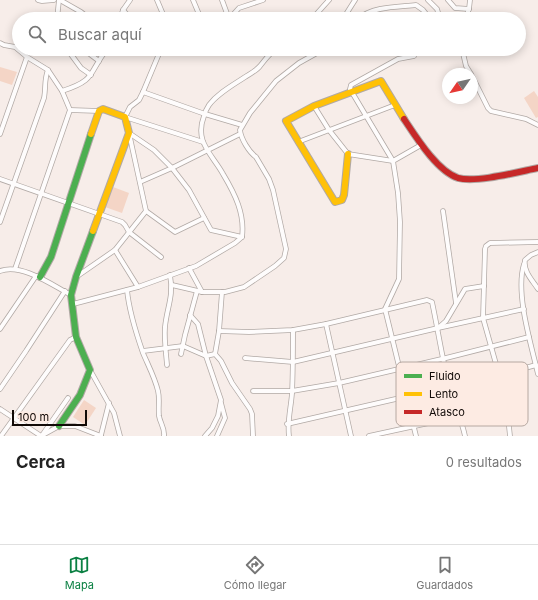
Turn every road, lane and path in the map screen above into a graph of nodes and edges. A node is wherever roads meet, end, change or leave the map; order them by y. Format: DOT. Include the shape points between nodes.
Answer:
graph roads {
  1 [pos="38,0"];
  2 [pos="54,0"];
  3 [pos="60,0"];
  4 [pos="130,0"];
  5 [pos="157,0"];
  6 [pos="193,0"];
  7 [pos="222,0"];
  8 [pos="262,0"];
  9 [pos="330,0"];
  10 [pos="355,0"];
  11 [pos="428,0"];
  12 [pos="448,0"];
  13 [pos="470,0"];
  14 [pos="469,9"];
  15 [pos="123,10"];
  16 [pos="58,12"];
  17 [pos="81,12"];
  18 [pos="162,12"];
  19 [pos="199,12"];
  20 [pos="226,12"];
  21 [pos="235,12"];
  22 [pos="319,12"];
  23 [pos="347,12"];
  24 [pos="371,12"];
  25 [pos="425,12"];
  26 [pos="438,12"];
  27 [pos="468,12"];
  28 [pos="0,43"];
  29 [pos="12,47"];
  30 [pos="72,56"];
  31 [pos="92,56"];
  32 [pos="102,56"];
  33 [pos="158,56"];
  34 [pos="268,56"];
  35 [pos="312,56"];
  36 [pos="414,56"];
  37 [pos="464,56"];
  38 [pos="27,57"];
  39 [pos="99,61"];
  40 [pos="467,68"];
  41 [pos="48,70"];
  42 [pos="91,75"];
  43 [pos="478,87"];
  44 [pos="62,91"];
  45 [pos="143,92"];
  46 [pos="351,93"];
  47 [pos="395,105"];
  48 [pos="314,106"];
  49 [pos="70,110"];
  50 [pos="99,111"];
  51 [pos="205,114"];
  52 [pos="365,116"];
  53 [pos="125,117"];
  54 [pos="242,125"];
  55 [pos="538,125"];
  56 [pos="329,130"];
  57 [pos="129,133"];
  58 [pos="0,134"];
  59 [pos="240,134"];
  60 [pos="203,142"];
  61 [pos="298,142"];
  62 [pos="421,145"];
  63 [pos="207,151"];
  64 [pos="348,154"];
  65 [pos="393,161"];
  66 [pos="172,168"];
  67 [pos="538,168"];
  68 [pos="0,179"];
  69 [pos="140,182"];
  70 [pos="14,184"];
  71 [pos="41,194"];
  72 [pos="69,204"];
  73 [pos="146,211"];
  74 [pos="444,211"];
  75 [pos="100,215"];
  76 [pos="204,218"];
  77 [pos="0,222"];
  78 [pos="129,232"];
  79 [pos="242,237"];
  80 [pos="538,242"];
  81 [pos="115,250"];
  82 [pos="538,252"];
  83 [pos="161,257"];
  84 [pos="524,264"];
  85 [pos="189,268"];
  86 [pos="15,269"];
  87 [pos="0,271"];
  88 [pos="170,275"];
  89 [pos="38,276"];
  90 [pos="76,277"];
  91 [pos="172,285"];
  92 [pos="484,286"];
  93 [pos="138,287"];
  94 [pos="538,289"];
  95 [pos="127,290"];
  96 [pos="65,291"];
  97 [pos="197,291"];
  98 [pos="202,292"];
  99 [pos="222,292"];
  100 [pos="71,295"];
  101 [pos="72,304"];
  102 [pos="456,304"];
  103 [pos="385,309"];
  104 [pos="524,310"];
  105 [pos="190,315"];
  106 [pos="483,318"];
  107 [pos="326,324"];
  108 [pos="438,328"];
  109 [pos="0,329"];
  110 [pos="293,330"];
  111 [pos="219,331"];
  112 [pos="530,336"];
  113 [pos="76,337"];
  114 [pos="392,338"];
  115 [pos="183,346"];
  116 [pos="491,347"];
  117 [pos="165,348"];
  118 [pos="143,351"];
  119 [pos="332,352"];
  120 [pos="181,354"];
  121 [pos="215,354"];
  122 [pos="206,356"];
  123 [pos="245,358"];
  124 [pos="443,359"];
  125 [pos="293,362"];
  126 [pos="398,362"];
  127 [pos="430,362"];
  128 [pos="444,362"];
  129 [pos="496,362"];
  130 [pos="167,365"];
  131 [pos="536,365"];
  132 [pos="528,367"];
  133 [pos="90,370"];
  134 [pos="396,370"];
  135 [pos="538,374"];
  136 [pos="339,383"];
  137 [pos="0,388"];
  138 [pos="253,391"];
  139 [pos="292,391"];
  140 [pos="68,398"];
  141 [pos="396,399"];
  142 [pos="221,400"];
  143 [pos="109,403"];
  144 [pos="0,408"];
  145 [pos="345,411"];
  146 [pos="13,418"];
  147 [pos="287,424"];
  148 [pos="59,426"];
  149 [pos="414,426"];
  150 [pos="462,426"];
  151 [pos="508,426"];
  152 [pos="1,436"];
  153 [pos="41,436"];
  154 [pos="101,436"];
  155 [pos="120,436"];
  156 [pos="164,436"];
  157 [pos="205,436"];
  158 [pos="216,436"];
  159 [pos="253,436"];
  160 [pos="289,436"];
  161 [pos="351,436"];
  162 [pos="369,436"];
  163 [pos="416,436"];
  164 [pos="465,436"];
  165 [pos="509,436"];
  1 -- 2 [label="street"];
  3 -- 16 [label="street"];
  3 -- 17 [label="street"];
  4 -- 15 [label="street"];
  5 -- 18 [label="street"];
  6 -- 19 [label="street"];
  7 -- 20 [label="street"];
  8 -- 21 [label="street" via="239,8"];
  9 -- 22 [label="street"];
  10 -- 23 [label="street"];
  11 -- 26 [label="street"];
  12 -- 14 [label="street" via="455,8"];
  13 -- 14 [label="street"];
  14 -- 27 [label="street"];
  24 -- 25 [label="street" via="416,6"];
  28 -- 29 [label="street"];
  30 -- 42 [label="street" via="81,68"];
  31 -- 39 [label="street"];
  32 -- 39 [label="street"];
  33 -- 45 [label="street"];
  34 -- 51 [label="street" via="259,67 212,101"];
  35 -- 54 [label="street" via="276,81"];
  36 -- 46 [label="street" via="398,59 351,85"];
  37 -- 40 [label="street"];
  38 -- 41 [label="street"];
  38 -- 58 [label="street"];
  39 -- 42 [label="street"];
  41 -- 44 [label="street"];
  41 -- 70 [label="street" via="44,98"];
  42 -- 44 [label="street" via="86,81"];
  43 -- 55 [label="street" via="491,111 526,119"];
  44 -- 49 [label="street"];
  45 -- 51 [label="street"];
  45 -- 53 [label="street"];
  46 -- 47 [label="street" via="381,81"];
  46 -- 48 [label="street"];
  46 -- 52 [label="street"];
  47 -- 52 [label="street"];
  47 -- 62 [label="street"];
  48 -- 56 [label="street"];
  48 -- 61 [label="street" via="286,121"];
  49 -- 50 [label="street"];
  49 -- 71 [label="street"];
  50 -- 53 [label="street" via="104,109"];
  50 -- 72 [label="street"];
  51 -- 54 [label="street"];
  51 -- 60 [label="street" via="201,129"];
  52 -- 56 [label="street"];
  52 -- 65 [label="street"];
  53 -- 57 [label="street"];
  53 -- 60 [label="street"];
  54 -- 59 [label="street"];
  56 -- 61 [label="street"];
  56 -- 64 [label="street"];
  57 -- 66 [label="street" via="154,150"];
  57 -- 69 [label="street"];
  57 -- 75 [label="street"];
  59 -- 63 [label="street"];
  59 -- 99 [label="street" via="270,182 276,199 286,252 279,263 249,284"];
  60 -- 63 [label="street"];
  61 -- 64 [label="street" via="335,202 342,200 344,195"];
  62 -- 65 [label="street"];
  62 -- 67 [label="street" via="448,172 459,178 473,179"];
  63 -- 66 [label="street"];
  63 -- 79 [label="street" via="223,173 238,203 243,223"];
  64 -- 65 [label="street"];
  65 -- 103 [label="street" via="398,193 399,279"];
  66 -- 69 [label="street"];
  66 -- 76 [label="street" via="189,190"];
  68 -- 70 [label="street"];
  69 -- 73 [label="street"];
  70 -- 71 [label="street"];
  70 -- 77 [label="street"];
  71 -- 72 [label="street"];
  71 -- 86 [label="street"];
  72 -- 75 [label="street"];
  72 -- 89 [label="street" via="51,257"];
  73 -- 76 [label="street" via="175,232"];
  73 -- 78 [label="street"];
  74 -- 102 [label="street"];
  75 -- 78 [label="street" via="122,222"];
  75 -- 90 [label="street"];
  76 -- 79 [label="street" via="212,230"];
  78 -- 81 [label="street"];
  78 -- 83 [label="street"];
  79 -- 85 [label="street"];
  80 -- 92 [label="street" via="502,242 486,246"];
  81 -- 90 [label="street"];
  81 -- 93 [label="street"];
  82 -- 84 [label="street" via="525,260"];
  84 -- 94 [label="street"];
  84 -- 104 [label="street"];
  85 -- 88 [label="street"];
  85 -- 98 [label="street"];
  86 -- 87 [label="street"];
  86 -- 89 [label="street"];
  88 -- 91 [label="street"];
  88 -- 93 [label="street"];
  89 -- 96 [label="street"];
  89 -- 109 [label="street"];
  90 -- 100 [label="street"];
  91 -- 97 [label="street"];
  91 -- 117 [label="street" via="165,327"];
  92 -- 102 [label="street" via="465,289"];
  92 -- 106 [label="street"];
  93 -- 95 [label="street"];
  95 -- 101 [label="street"];
  95 -- 118 [label="street" via="130,312"];
  96 -- 100 [label="street"];
  96 -- 137 [label="street"];
  97 -- 98 [label="street"];
  97 -- 105 [label="street"];
  98 -- 99 [label="street"];
  99 -- 111 [label="street"];
  100 -- 101 [label="street"];
  101 -- 113 [label="street"];
  102 -- 108 [label="street" via="446,321"];
  103 -- 107 [label="street"];
  103 -- 108 [label="street" via="430,300"];
  103 -- 114 [label="street"];
  104 -- 106 [label="street"];
  104 -- 112 [label="street"];
  105 -- 115 [label="street"];
  105 -- 122 [label="street" via="198,324"];
  106 -- 108 [label="street"];
  106 -- 116 [label="street"];
  107 -- 110 [label="street"];
  107 -- 119 [label="street"];
  108 -- 114 [label="street"];
  108 -- 124 [label="street"];
  110 -- 111 [label="street"];
  110 -- 125 [label="street"];
  111 -- 121 [label="street"];
  112 -- 116 [label="street"];
  112 -- 131 [label="street"];
  113 -- 133 [label="street"];
  113 -- 146 [label="street" via="70,340"];
  114 -- 119 [label="street"];
  114 -- 126 [label="street"];
  115 -- 117 [label="street"];
  115 -- 120 [label="street"];
  115 -- 122 [label="street"];
  116 -- 124 [label="street"];
  116 -- 129 [label="street"];
  117 -- 118 [label="street"];
  117 -- 130 [label="street"];
  118 -- 156 [label="street" via="158,390 158,414"];
  119 -- 125 [label="street"];
  119 -- 136 [label="street"];
  121 -- 122 [label="street"];
  121 -- 159 [label="street" via="250,409"];
  122 -- 142 [label="street"];
  123 -- 125 [label="street"];
  124 -- 127 [label="street"];
  124 -- 128 [label="street"];
  125 -- 139 [label="street"];
  131 -- 132 [label="street"];
  131 -- 135 [label="street"];
  133 -- 143 [label="street"];
  133 -- 148 [label="street" via="80,395"];
  134 -- 136 [label="street"];
  136 -- 139 [label="street"];
  136 -- 145 [label="street"];
  138 -- 139 [label="street"];
  139 -- 147 [label="street"];
  140 -- 153 [label="street"];
  141 -- 145 [label="street"];
  142 -- 157 [label="street" via="218,416"];
  142 -- 158 [label="street" via="225,418"];
  143 -- 154 [label="street"];
  143 -- 155 [label="street"];
  144 -- 146 [label="street"];
  145 -- 147 [label="street"];
  145 -- 161 [label="street"];
  146 -- 152 [label="street"];
  146 -- 153 [label="street"];
  147 -- 160 [label="street"];
  148 -- 153 [label="street"];
  148 -- 154 [label="street" via="75,426"];
  149 -- 162 [label="street"];
  149 -- 163 [label="street"];
  150 -- 164 [label="street"];
  151 -- 165 [label="street"];
}
